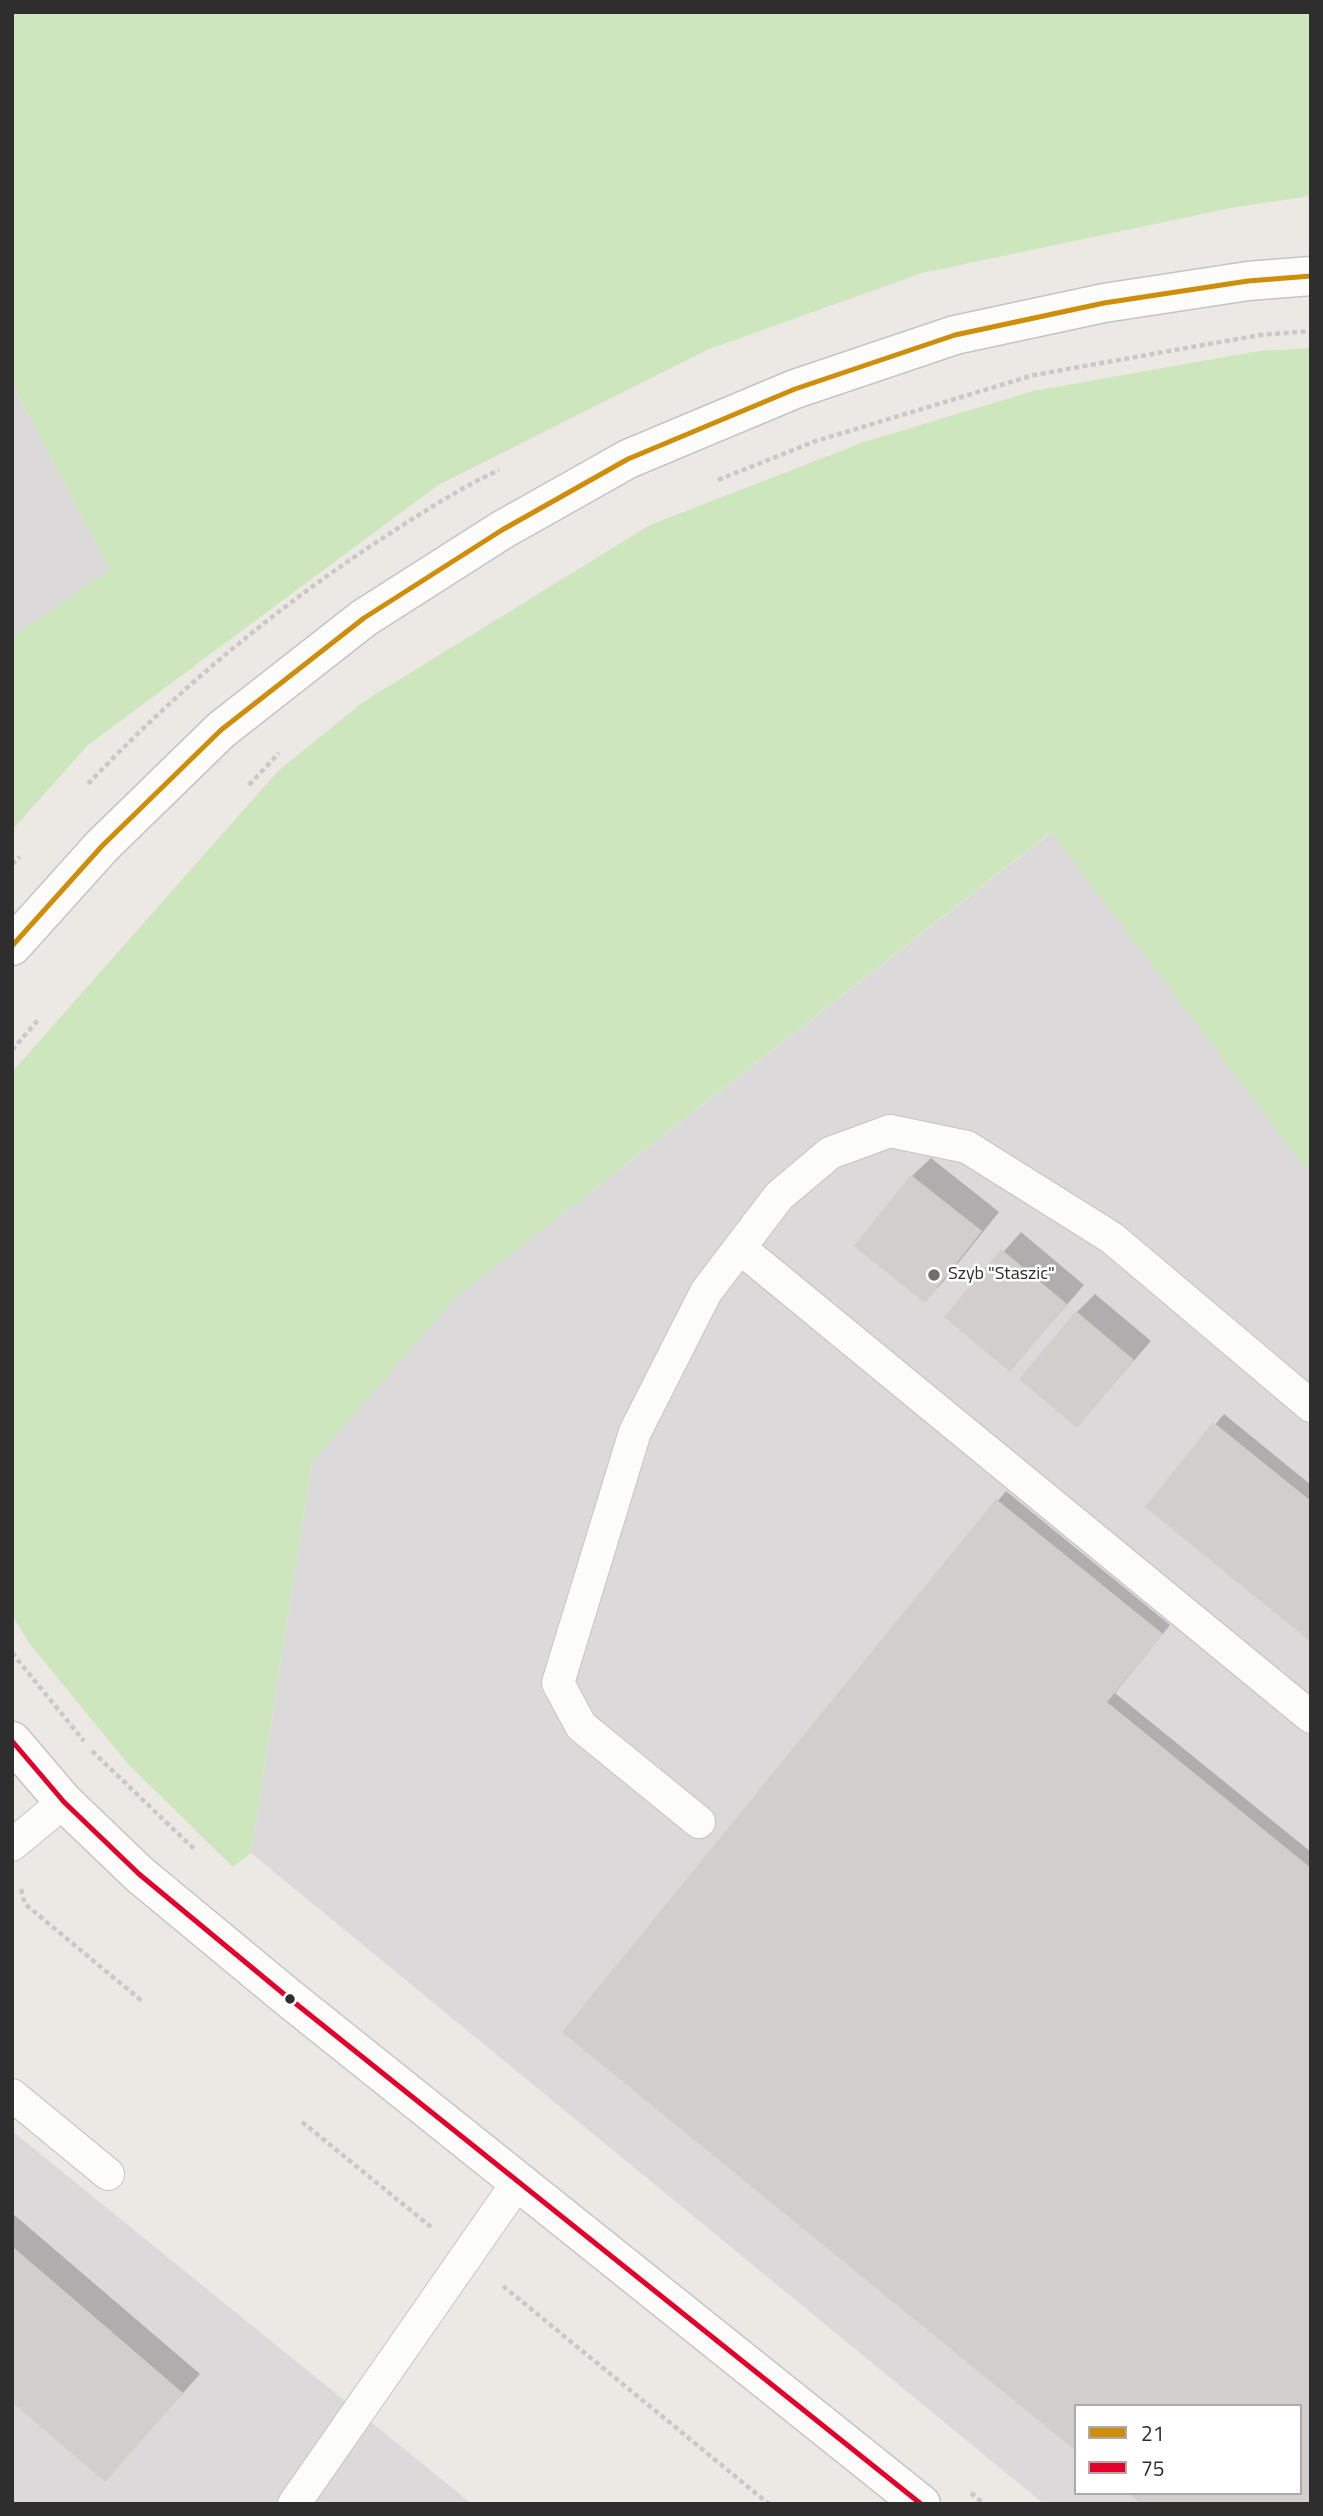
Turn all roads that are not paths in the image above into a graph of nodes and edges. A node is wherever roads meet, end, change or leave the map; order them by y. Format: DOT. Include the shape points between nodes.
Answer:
graph roads {
  1 [pos="1311,276"];
  2 [pos="14,941"];
  3 [pos="740,1248"];
  4 [pos="1311,1406"];
  5 [pos="1311,1717"];
  6 [pos="12,1741"];
  7 [pos="64,1802"];
  8 [pos="699,1822"];
  9 [pos="12,1845"];
  10 [pos="12,2095"];
  11 [pos="108,2174"];
  12 [pos="518,2182"];
  13 [pos="294,2504"];
  14 [pos="921,2504"];
  1 -- 2 [label="street" via="1104,303 955,335 795,389 628,458 502,530 364,618 220,730"];
  3 -- 4 [label="lane" via="779,1196 830,1153 890,1131 967,1147 1112,1238"];
  3 -- 5 [label="lane"];
  3 -- 8 [label="lane" via="706,1292 635,1432 558,1683 581,1726"];
  6 -- 7 [label="street"];
  7 -- 9 [label="lane"];
  7 -- 12 [label="street" via="139,1874 274,1987"];
  10 -- 11 [label="lane"];
  12 -- 13 [label="lane"];
  12 -- 14 [label="street"];
}
